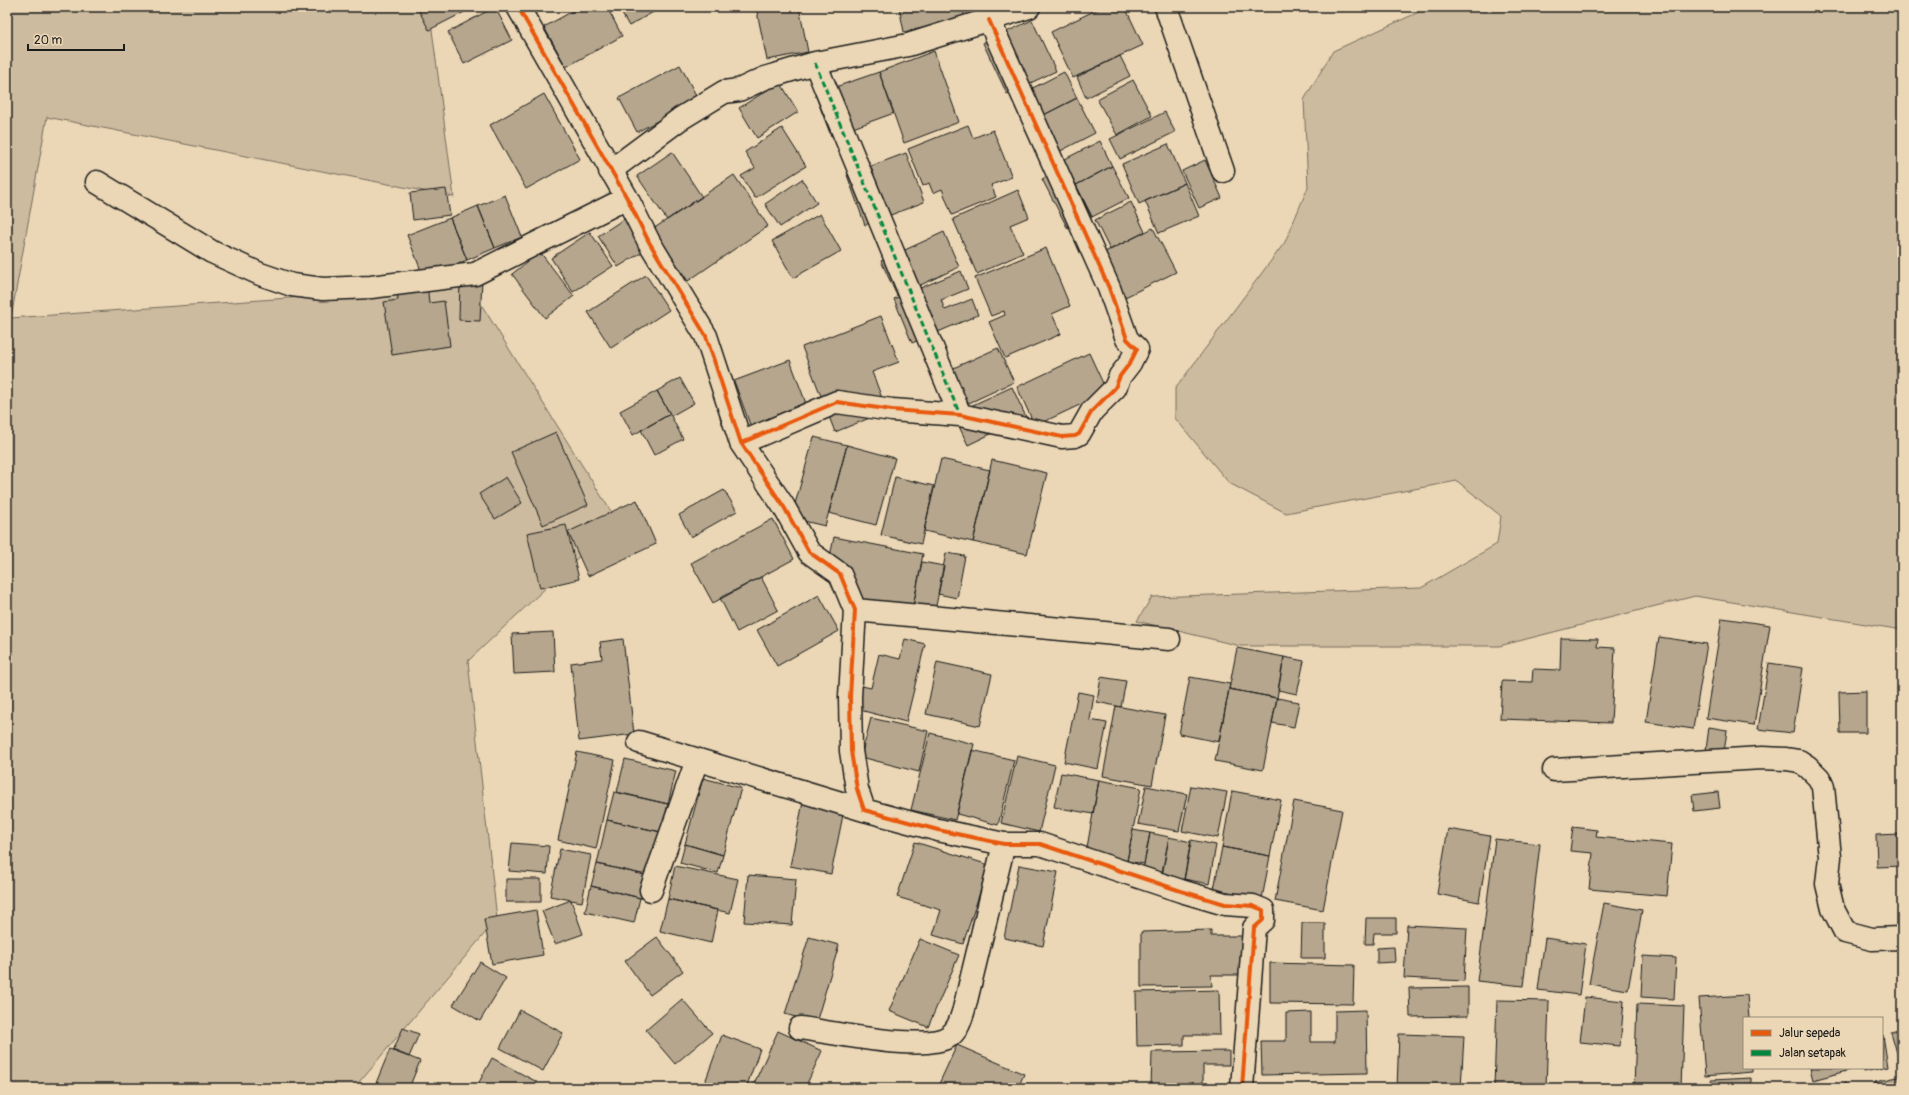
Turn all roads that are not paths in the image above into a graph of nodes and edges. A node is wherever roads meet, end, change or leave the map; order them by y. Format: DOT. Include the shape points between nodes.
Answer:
graph roads {
  1 [pos="518,7"];
  2 [pos="1029,7"];
  3 [pos="1166,7"];
  4 [pos="989,20"];
  5 [pos="815,63"];
  6 [pos="610,171"];
  7 [pos="1224,171"];
  8 [pos="97,182"];
  9 [pos="627,198"];
  10 [pos="960,415"];
  11 [pos="741,443"];
  12 [pos="855,610"];
  13 [pos="1169,639"];
  14 [pos="639,742"];
  15 [pos="697,760"];
  16 [pos="1554,770"];
  17 [pos="864,810"];
  18 [pos="1004,844"];
  19 [pos="651,890"];
  20 [pos="1902,938"];
  21 [pos="800,1028"];
  22 [pos="1242,1088"];
  1 -- 6 [label="street"];
  2 -- 4 [label="street"];
  3 -- 7 [label="street"];
  4 -- 5 [label="street" via="908,45"];
  4 -- 10 [label="street" via="1109,288 1127,339 1137,349 1114,388 1092,411 1082,430 1074,436 1062,437"];
  5 -- 6 [label="street" via="765,78 739,90 724,92 680,119"];
  5 -- 10 [label="street"];
  6 -- 9 [label="street"];
  8 -- 9 [label="street" via="212,252 260,274 292,285 323,289 371,288 475,274"];
  9 -- 11 [label="street" via="649,242 706,336"];
  10 -- 11 [label="street" via="892,410 837,402"];
  11 -- 12 [label="street" via="784,507 809,552 840,574"];
  12 -- 13 [label="street"];
  12 -- 17 [label="street" via="850,697 851,751 857,789"];
  14 -- 15 [label="street"];
  15 -- 17 [label="street"];
  15 -- 19 [label="street"];
  16 -- 20 [label="street" via="1762,758 1799,761 1813,771 1823,787 1830,857 1827,884 1833,909 1845,932 1872,939"];
  17 -- 18 [label="street"];
  18 -- 21 [label="street" via="964,1009 953,1033 937,1042 908,1044"];
  18 -- 22 [label="street" via="1040,844 1225,904 1253,906 1262,910 1263,920 1254,928"];
}
